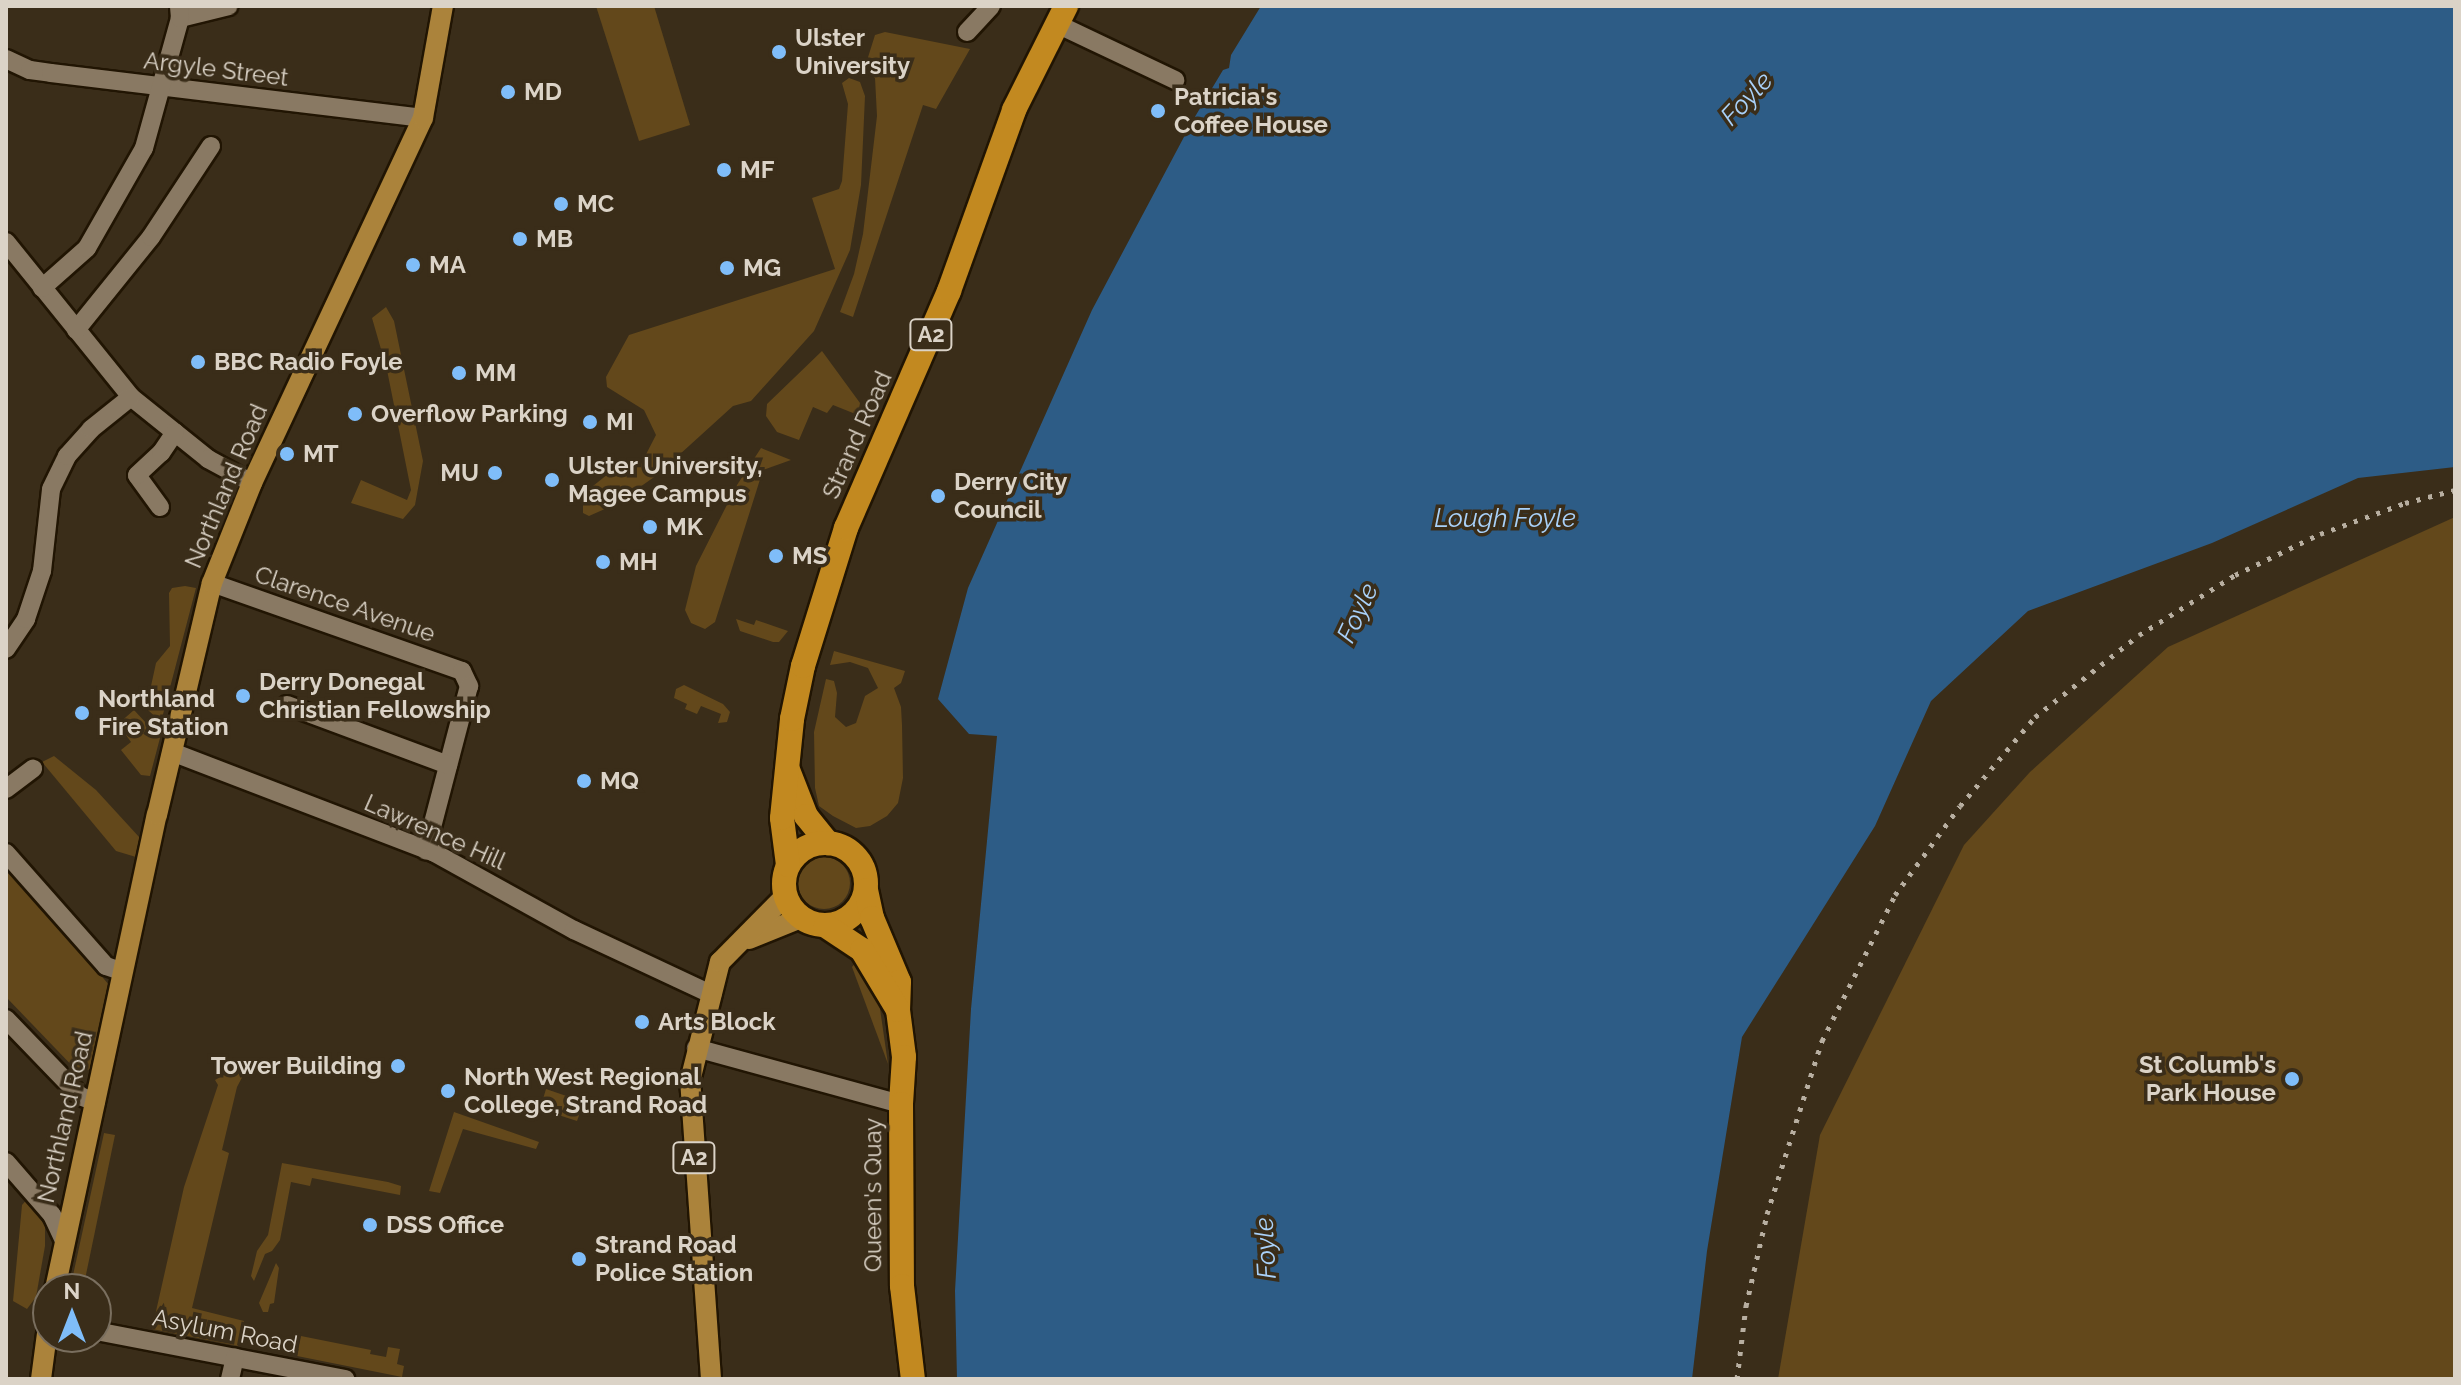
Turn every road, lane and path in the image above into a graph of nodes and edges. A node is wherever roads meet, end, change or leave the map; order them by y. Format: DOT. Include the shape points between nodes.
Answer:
graph roads {
  1 [pos="229,6"];
  2 [pos="443,6"];
  3 [pos="991,6"];
  4 [pos="180,12"];
  5 [pos="1061,15"];
  6 [pos="967,32"];
  7 [pos="6,59"];
  8 [pos="1175,80"];
  9 [pos="160,87"];
  10 [pos="423,118"];
  11 [pos="211,146"];
  12 [pos="7,246"];
  13 [pos="42,288"];
  14 [pos="76,330"];
  15 [pos="131,397"];
  16 [pos="175,432"];
  17 [pos="252,483"];
  18 [pos="160,507"];
  19 [pos="212,583"];
  20 [pos="6,649"];
  21 [pos="287,705"];
  22 [pos="172,752"];
  23 [pos="785,764"];
  24 [pos="448,765"];
  25 [pos="33,769"];
  26 [pos="6,789"];
  27 [pos="828,843"];
  28 [pos="426,850"];
  29 [pos="6,853"];
  30 [pos="788,865"];
  31 [pos="866,890"];
  32 [pos="785,896"];
  33 [pos="801,918"];
  34 [pos="826,926"];
  35 [pos="734,945"];
  36 [pos="123,972"];
  37 [pos="713,995"];
  38 [pos="898,1010"];
  39 [pos="6,1019"];
  40 [pos="696,1048"];
  41 [pos="96,1102"];
  42 [pos="901,1104"];
  43 [pos="6,1162"];
  44 [pos="64,1241"];
  45 [pos="58,1273"];
  46 [pos="112,1334"];
  47 [pos="44,1353"];
  48 [pos="235,1358"];
  49 [pos="41,1379"];
  50 [pos="230,1379"];
  51 [pos="345,1379"];
  52 [pos="711,1379"];
  53 [pos="913,1379"];
  1 -- 4 [label="street"];
  2 -- 10 [label="main road, Northland Road"];
  3 -- 6 [label="street"];
  4 -- 9 [label="street"];
  5 -- 8 [label="street"];
  5 -- 23 [label="highway, Strand Road / A2" via="1014,110 949,291 846,528 803,666"];
  7 -- 9 [label="street, Argyle Street" via="41,72"];
  9 -- 10 [label="street, Argyle Street"];
  9 -- 13 [label="street" via="144,148 114,203 87,248"];
  10 -- 17 [label="main road, Northland Road"];
  11 -- 14 [label="street" via="151,237"];
  12 -- 13 [label="street"];
  13 -- 14 [label="street"];
  14 -- 15 [label="street"];
  15 -- 16 [label="street"];
  15 -- 20 [label="street" via="67,456 51,489 42,571 26,619"];
  16 -- 17 [label="street" via="208,459"];
  16 -- 18 [label="street" via="137,475"];
  17 -- 19 [label="main road, Northland Road"];
  19 -- 22 [label="main road, Northland Road"];
  19 -- 24 [label="street, Clarence Avenue" via="462,671 469,686"];
  21 -- 24 [label="street"];
  22 -- 28 [label="street, Lawrence Hill"];
  22 -- 36 [label="main road, Northland Road"];
  23 -- 27 [label="highway" via="806,816"];
  23 -- 30 [label="highway, Strand Road / A2" via="782,818"];
  24 -- 28 [label="street"];
  25 -- 26 [label="street"];
  27 -- 30 [label="highway" via="805,848"];
  27 -- 31 [label="highway" via="859,860"];
  28 -- 37 [label="street, Lawrence Hill" via="574,930"];
  29 -- 36 [label="street" via="106,966"];
  30 -- 32 [label="highway, A2"];
  31 -- 34 [label="highway" via="852,915"];
  31 -- 38 [label="highway, Queen's Quay" via="899,982"];
  32 -- 33 [label="highway"];
  32 -- 35 [label="main road, A2"];
  33 -- 34 [label="highway"];
  33 -- 35 [label="main road"];
  34 -- 38 [label="highway, Queen's Quay" via="862,950"];
  35 -- 37 [label="main road, A2" via="720,962"];
  36 -- 41 [label="main road, Northland Road"];
  37 -- 40 [label="main road, A2"];
  38 -- 42 [label="highway, Queen's Quay" via="904,1057"];
  39 -- 41 [label="street" via="80,1096"];
  40 -- 42 [label="street"];
  40 -- 52 [label="main road, A2" via="690,1112"];
  41 -- 44 [label="main road, Northland Road"];
  42 -- 53 [label="highway, Queen's Quay" via="902,1286"];
  43 -- 44 [label="street" via="52,1215"];
  44 -- 45 [label="main road, Northland Road"];
  46 -- 48 [label="street, Asylum Road"];
  47 -- 49 [label="main road"];
  48 -- 50 [label="street"];
  48 -- 51 [label="street, Asylum Road"];
}
